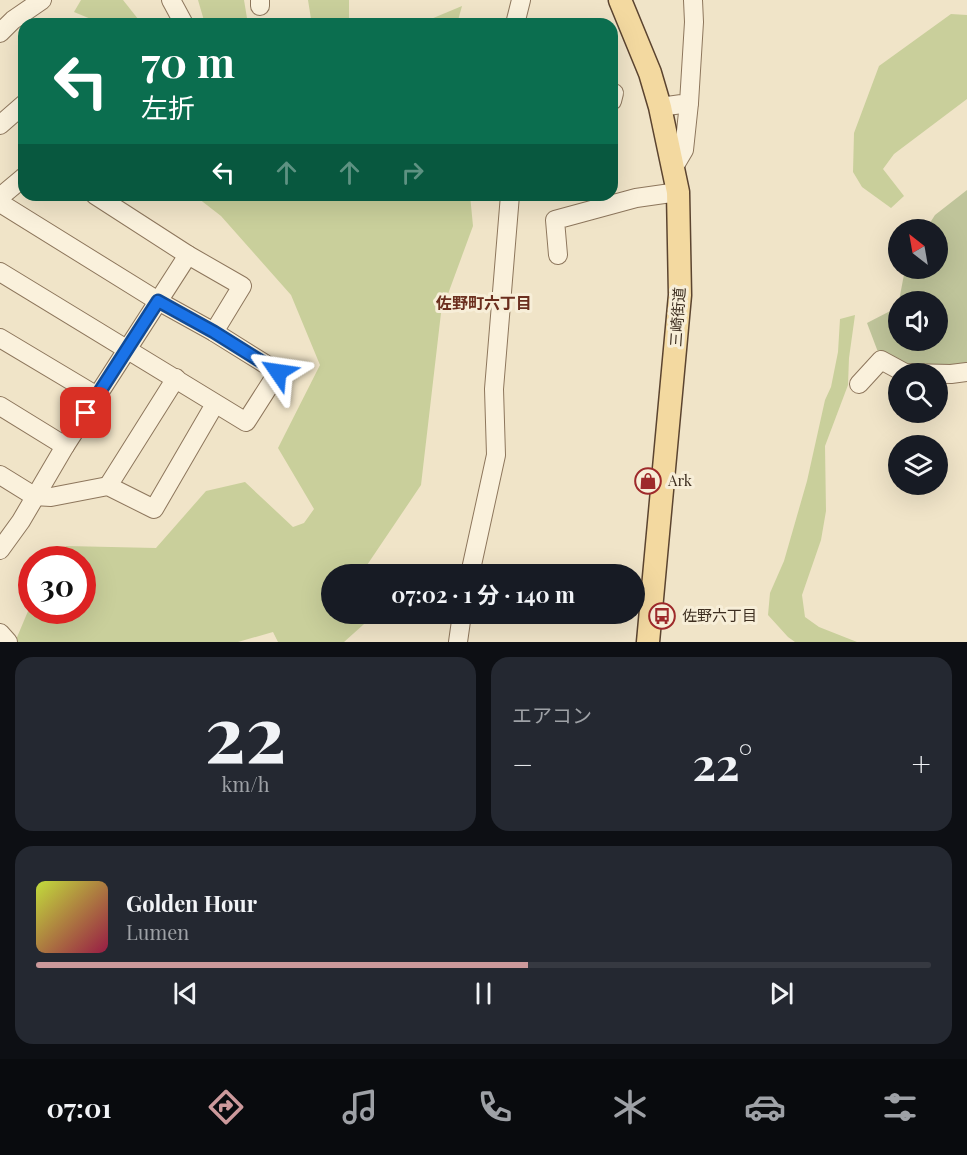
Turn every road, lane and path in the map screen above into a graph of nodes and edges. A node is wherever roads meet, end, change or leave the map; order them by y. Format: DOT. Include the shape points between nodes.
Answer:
graph roads {
  1 [pos="42,0"];
  2 [pos="171,0"];
  3 [pos="521,0"];
  4 [pos="620,0"];
  5 [pos="693,0"];
  6 [pos="181,18"];
  7 [pos="516,18"];
  8 [pos="0,33"];
  9 [pos="689,103"];
  10 [pos="660,107"];
  11 [pos="18,109"];
  12 [pos="0,125"];
  13 [pos="674,167"];
  14 [pos="18,182"];
  15 [pos="678,192"];
  16 [pos="0,197"];
  17 [pos="618,200"];
  18 [pos="104,201"];
  19 [pos="510,201"];
  20 [pos="0,202"];
  21 [pos="595,202"];
  22 [pos="188,255"];
  23 [pos="558,255"];
  24 [pos="0,273"];
  25 [pos="158,301"];
  26 [pos="214,332"];
  27 [pos="0,338"];
  28 [pos="126,350"];
  29 [pos="967,372"];
  30 [pos="176,378"];
  31 [pos="859,384"];
  32 [pos="97,396"];
  33 [pos="216,404"];
  34 [pos="0,406"];
  35 [pos="64,446"];
  36 [pos="0,475"];
  37 [pos="108,486"];
  38 [pos="34,496"];
  39 [pos="2,543"];
  40 [pos="472,564"];
  41 [pos="461,624"];
  42 [pos="0,633"];
  43 [pos="8,642"];
  44 [pos="458,642"];
  45 [pos="648,642"];
  1 -- 8 [label="street"];
  2 -- 6 [label="street"];
  3 -- 7 [label="street"];
  4 -- 10 [label="main road, 三崎街道"];
  5 -- 9 [label="street"];
  9 -- 10 [label="street"];
  9 -- 13 [label="street" via="684,150"];
  10 -- 13 [label="main road, 三崎街道"];
  11 -- 12 [label="street"];
  13 -- 15 [label="main road, 三崎街道"];
  14 -- 16 [label="street"];
  15 -- 17 [label="street"];
  15 -- 45 [label="main road, 三崎街道" via="680,295"];
  18 -- 22 [label="street"];
  19 -- 40 [label="street" via="494,389 496,454"];
  20 -- 25 [label="street"];
  21 -- 23 [label="street" via="555,220"];
  22 -- 25 [label="street"];
  22 -- 26 [label="street" via="242,286"];
  24 -- 28 [label="street"];
  25 -- 26 [label="street"];
  25 -- 28 [label="street"];
  26 -- 33 [label="street" via="278,372 246,422"];
  27 -- 32 [label="street"];
  28 -- 30 [label="street"];
  28 -- 32 [label="street"];
  29 -- 31 [label="street" via="905,373 881,360"];
  30 -- 33 [label="street"];
  30 -- 37 [label="street"];
  32 -- 35 [label="street"];
  33 -- 37 [label="street" via="154,509"];
  34 -- 35 [label="street"];
  35 -- 38 [label="street"];
  36 -- 38 [label="street"];
  37 -- 38 [label="street" via="51,497"];
  38 -- 39 [label="street" via="21,521"];
  41 -- 44 [label="street"];
  42 -- 43 [label="street"];
}
